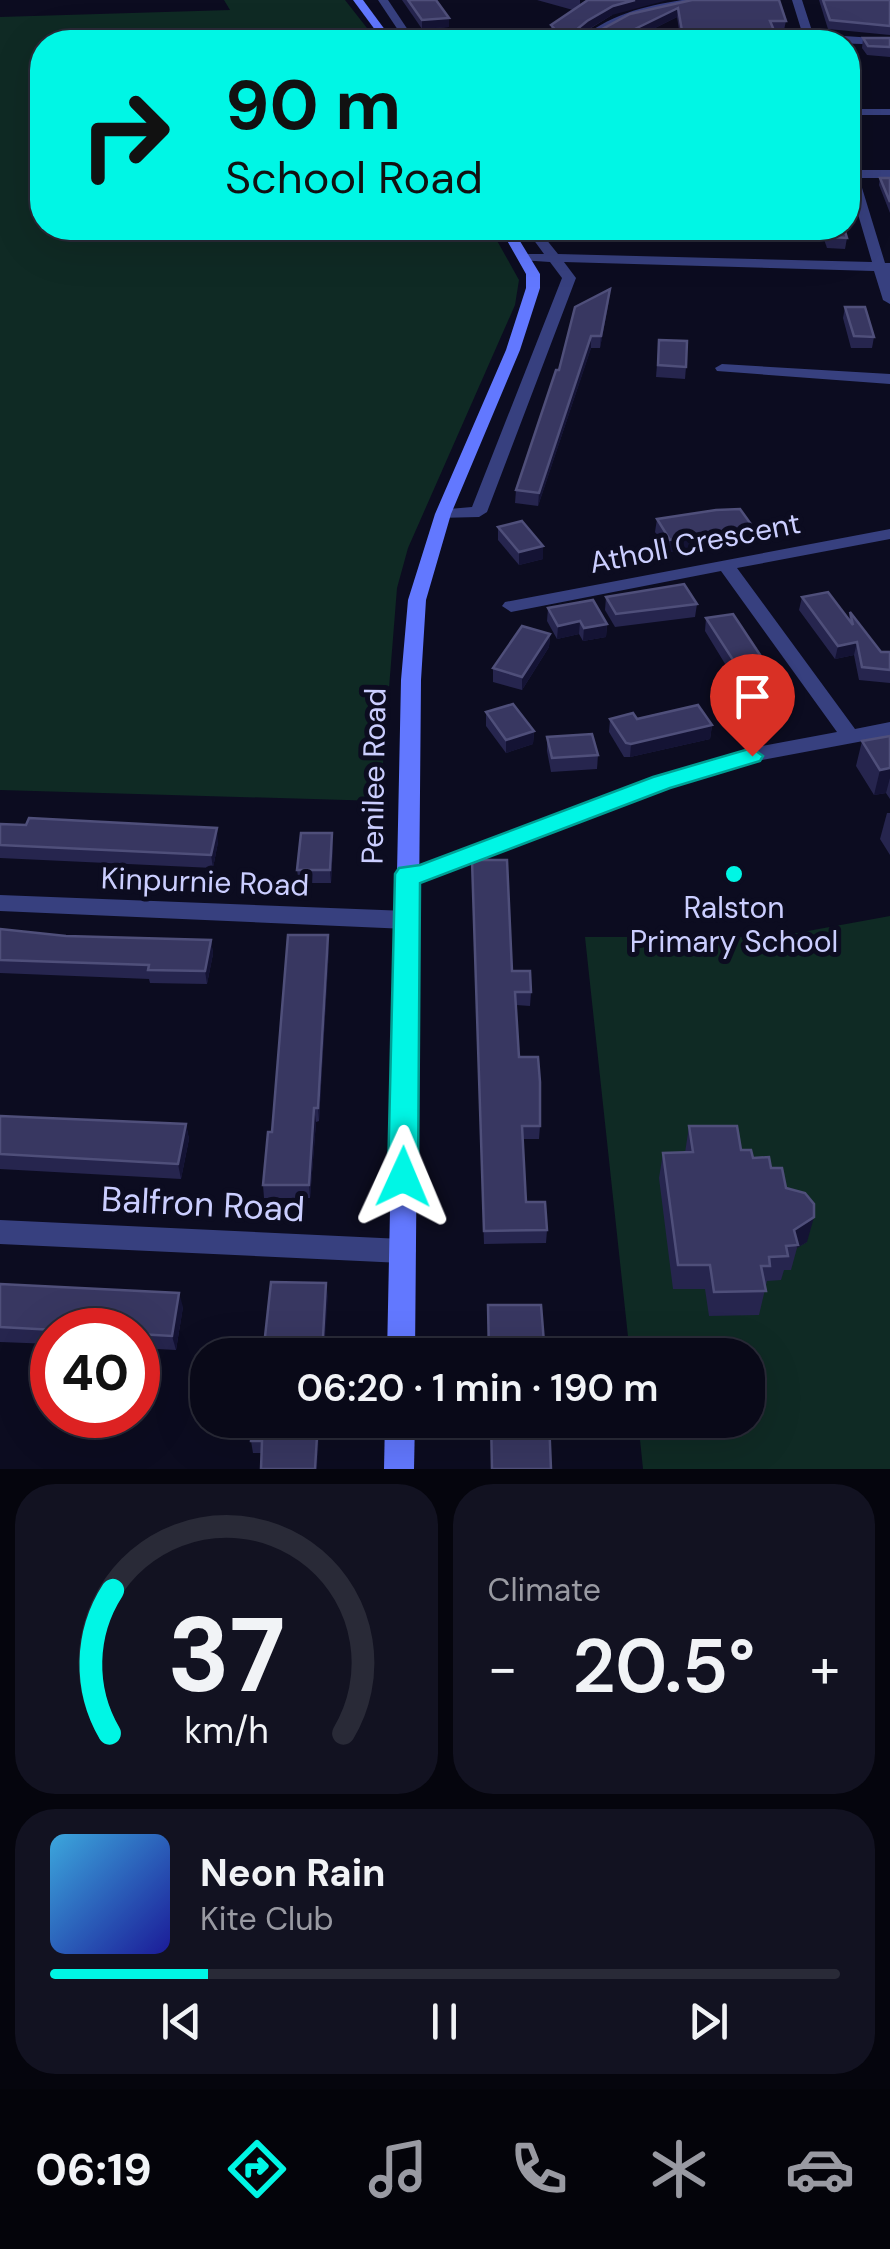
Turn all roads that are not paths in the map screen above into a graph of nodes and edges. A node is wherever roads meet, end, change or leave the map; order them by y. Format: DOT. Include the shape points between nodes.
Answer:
graph roads {
  1 [pos="358,0"];
  2 [pos="383,0"];
  3 [pos="702,0"];
  4 [pos="797,0"];
  5 [pos="381,30"];
  6 [pos="403,30"];
  7 [pos="596,30"];
  8 [pos="806,30"];
  9 [pos="860,41"];
  10 [pos="890,42"];
  11 [pos="860,112"];
  12 [pos="890,112"];
  13 [pos="860,171"];
  14 [pos="890,174"];
  15 [pos="860,200"];
  16 [pos="513,240"];
  17 [pos="541,240"];
  18 [pos="524,257"];
  19 [pos="554,257"];
  20 [pos="885,267"];
  21 [pos="890,300"];
  22 [pos="722,368"];
  23 [pos="890,379"];
  24 [pos="443,514"];
  25 [pos="890,534"];
  26 [pos="724,565"];
  27 [pos="510,607"];
  28 [pos="890,729"];
  29 [pos="850,736"];
  30 [pos="408,874"];
  31 [pos="0,903"];
  32 [pos="407,920"];
  33 [pos="0,1232"];
  34 [pos="402,1251"];
  35 [pos="400,1338"];
  36 [pos="400,1438"];
  37 [pos="399,1469"];
  1 -- 5 [label="street"];
  2 -- 6 [label="street"];
  3 -- 7 [label="street" via="638,11"];
  4 -- 8 [label="street"];
  9 -- 10 [label="street"];
  11 -- 12 [label="street"];
  13 -- 14 [label="street"];
  15 -- 20 [label="street"];
  16 -- 18 [label="street, Penilee Road"];
  17 -- 19 [label="street"];
  18 -- 19 [label="street"];
  18 -- 24 [label="street, Penilee Road" via="533,274 529,304"];
  19 -- 20 [label="street"];
  19 -- 24 [label="street" via="569,278 479,512"];
  20 -- 21 [label="street"];
  22 -- 23 [label="street"];
  24 -- 30 [label="street, Penilee Road" via="417,600"];
  25 -- 26 [label="street, Atholl Crescent"];
  26 -- 27 [label="street, Atholl Crescent"];
  26 -- 29 [label="street"];
  28 -- 29 [label="street"];
  29 -- 30 [label="street" via="662,782"];
  30 -- 32 [label="street, Penilee Road"];
  31 -- 32 [label="street, Kinpurnie Road"];
  32 -- 34 [label="street, Penilee Road"];
  33 -- 34 [label="street, Balfron Road"];
  34 -- 35 [label="street, Penilee Road"];
  36 -- 37 [label="street"];
}
